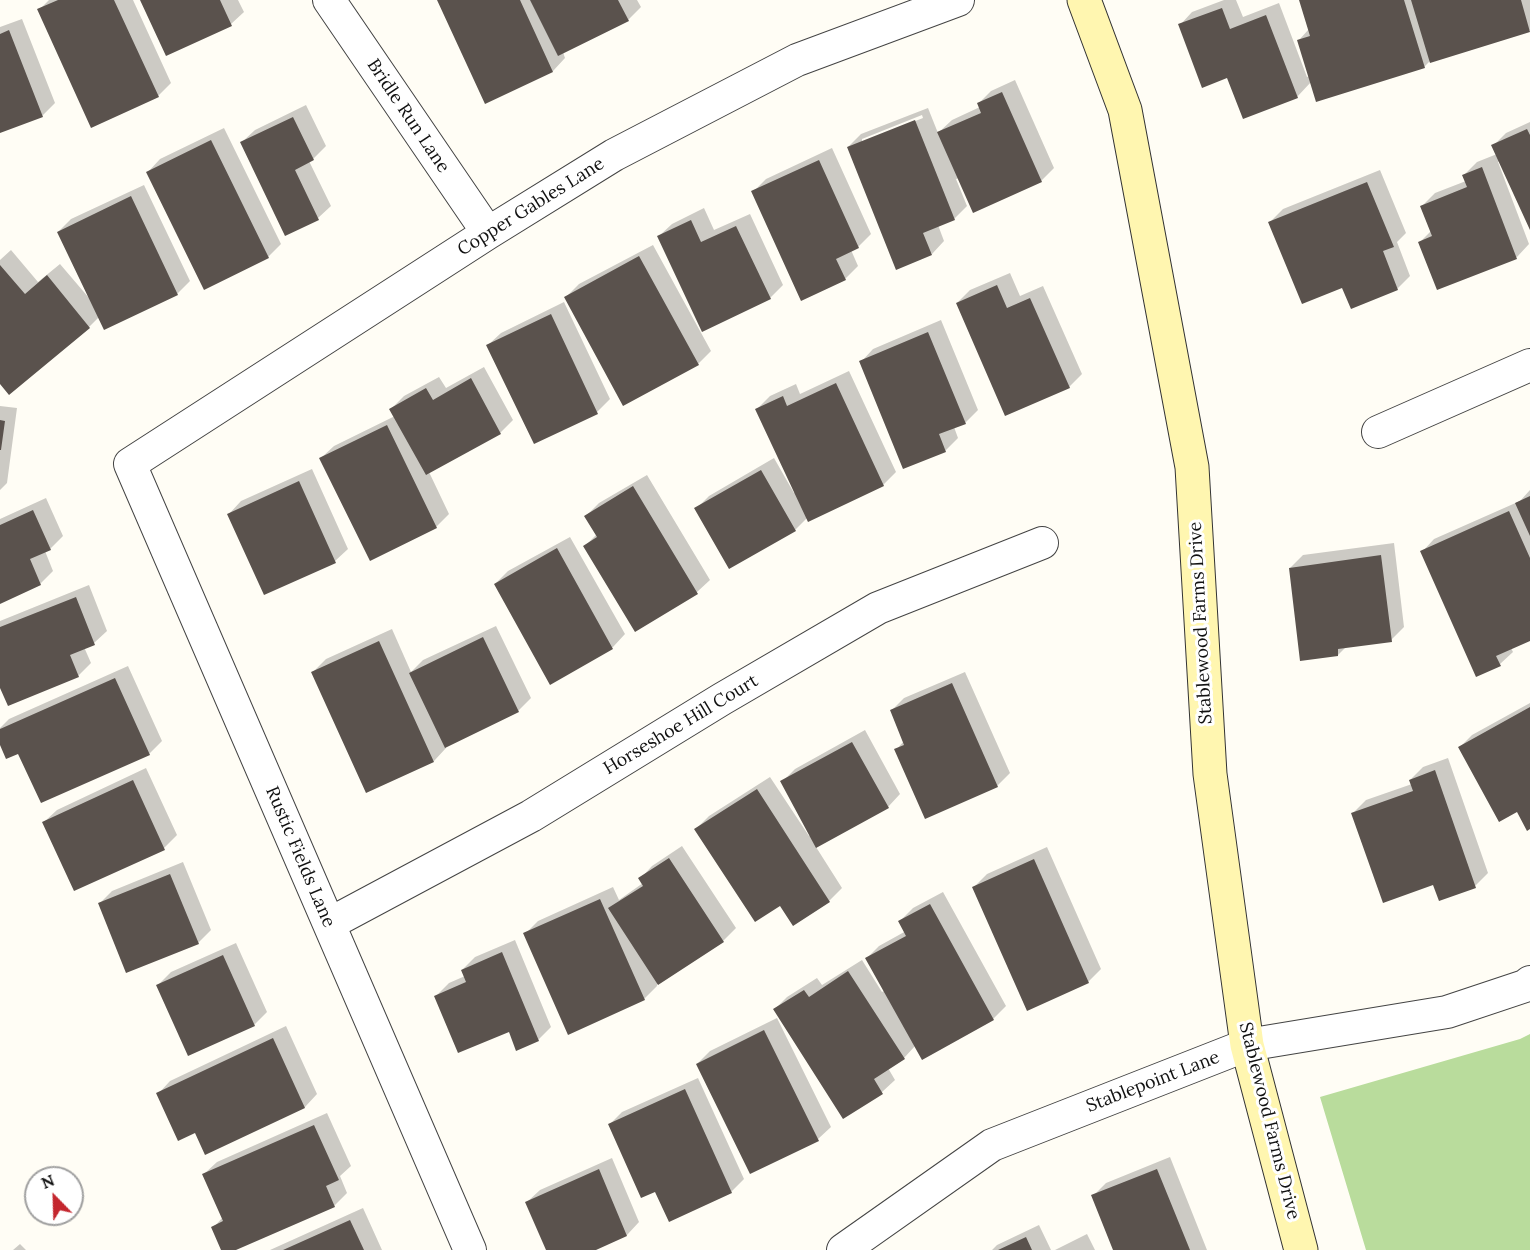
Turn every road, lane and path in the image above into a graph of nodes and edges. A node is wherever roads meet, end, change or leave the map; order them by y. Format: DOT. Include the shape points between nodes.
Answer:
graph roads {
  1 [pos="329,0"];
  2 [pos="958,0"];
  3 [pos="1084,0"];
  4 [pos="488,233"];
  5 [pos="1530,365"];
  6 [pos="1378,432"];
  7 [pos="130,464"];
  8 [pos="1042,543"];
  9 [pos="329,924"];
  10 [pos="1530,982"];
  11 [pos="1247,1045"];
  12 [pos="470,1250"];
  13 [pos="843,1250"];
  14 [pos="1301,1250"];
  1 -- 4 [label="street, Bridle Run Lane"];
  2 -- 4 [label="street, Copper Gables Lane" via="797,60 614,155"];
  3 -- 11 [label="street, Stablewood Farms Drive" via="1125,111 1192,467 1210,774"];
  4 -- 7 [label="street, Copper Gables Lane"];
  5 -- 6 [label="street"];
  7 -- 9 [label="street, Rustic Fields Lane"];
  8 -- 9 [label="street, Horseshoe Hill Court" via="878,608 531,816"];
  9 -- 12 [label="street, Rustic Fields Lane"];
  10 -- 11 [label="street, Stablepoint Lane" via="1447,1012"];
  11 -- 13 [label="street, Stablepoint Lane" via="992,1145"];
  11 -- 14 [label="street, Stablewood Farms Drive"];
}
